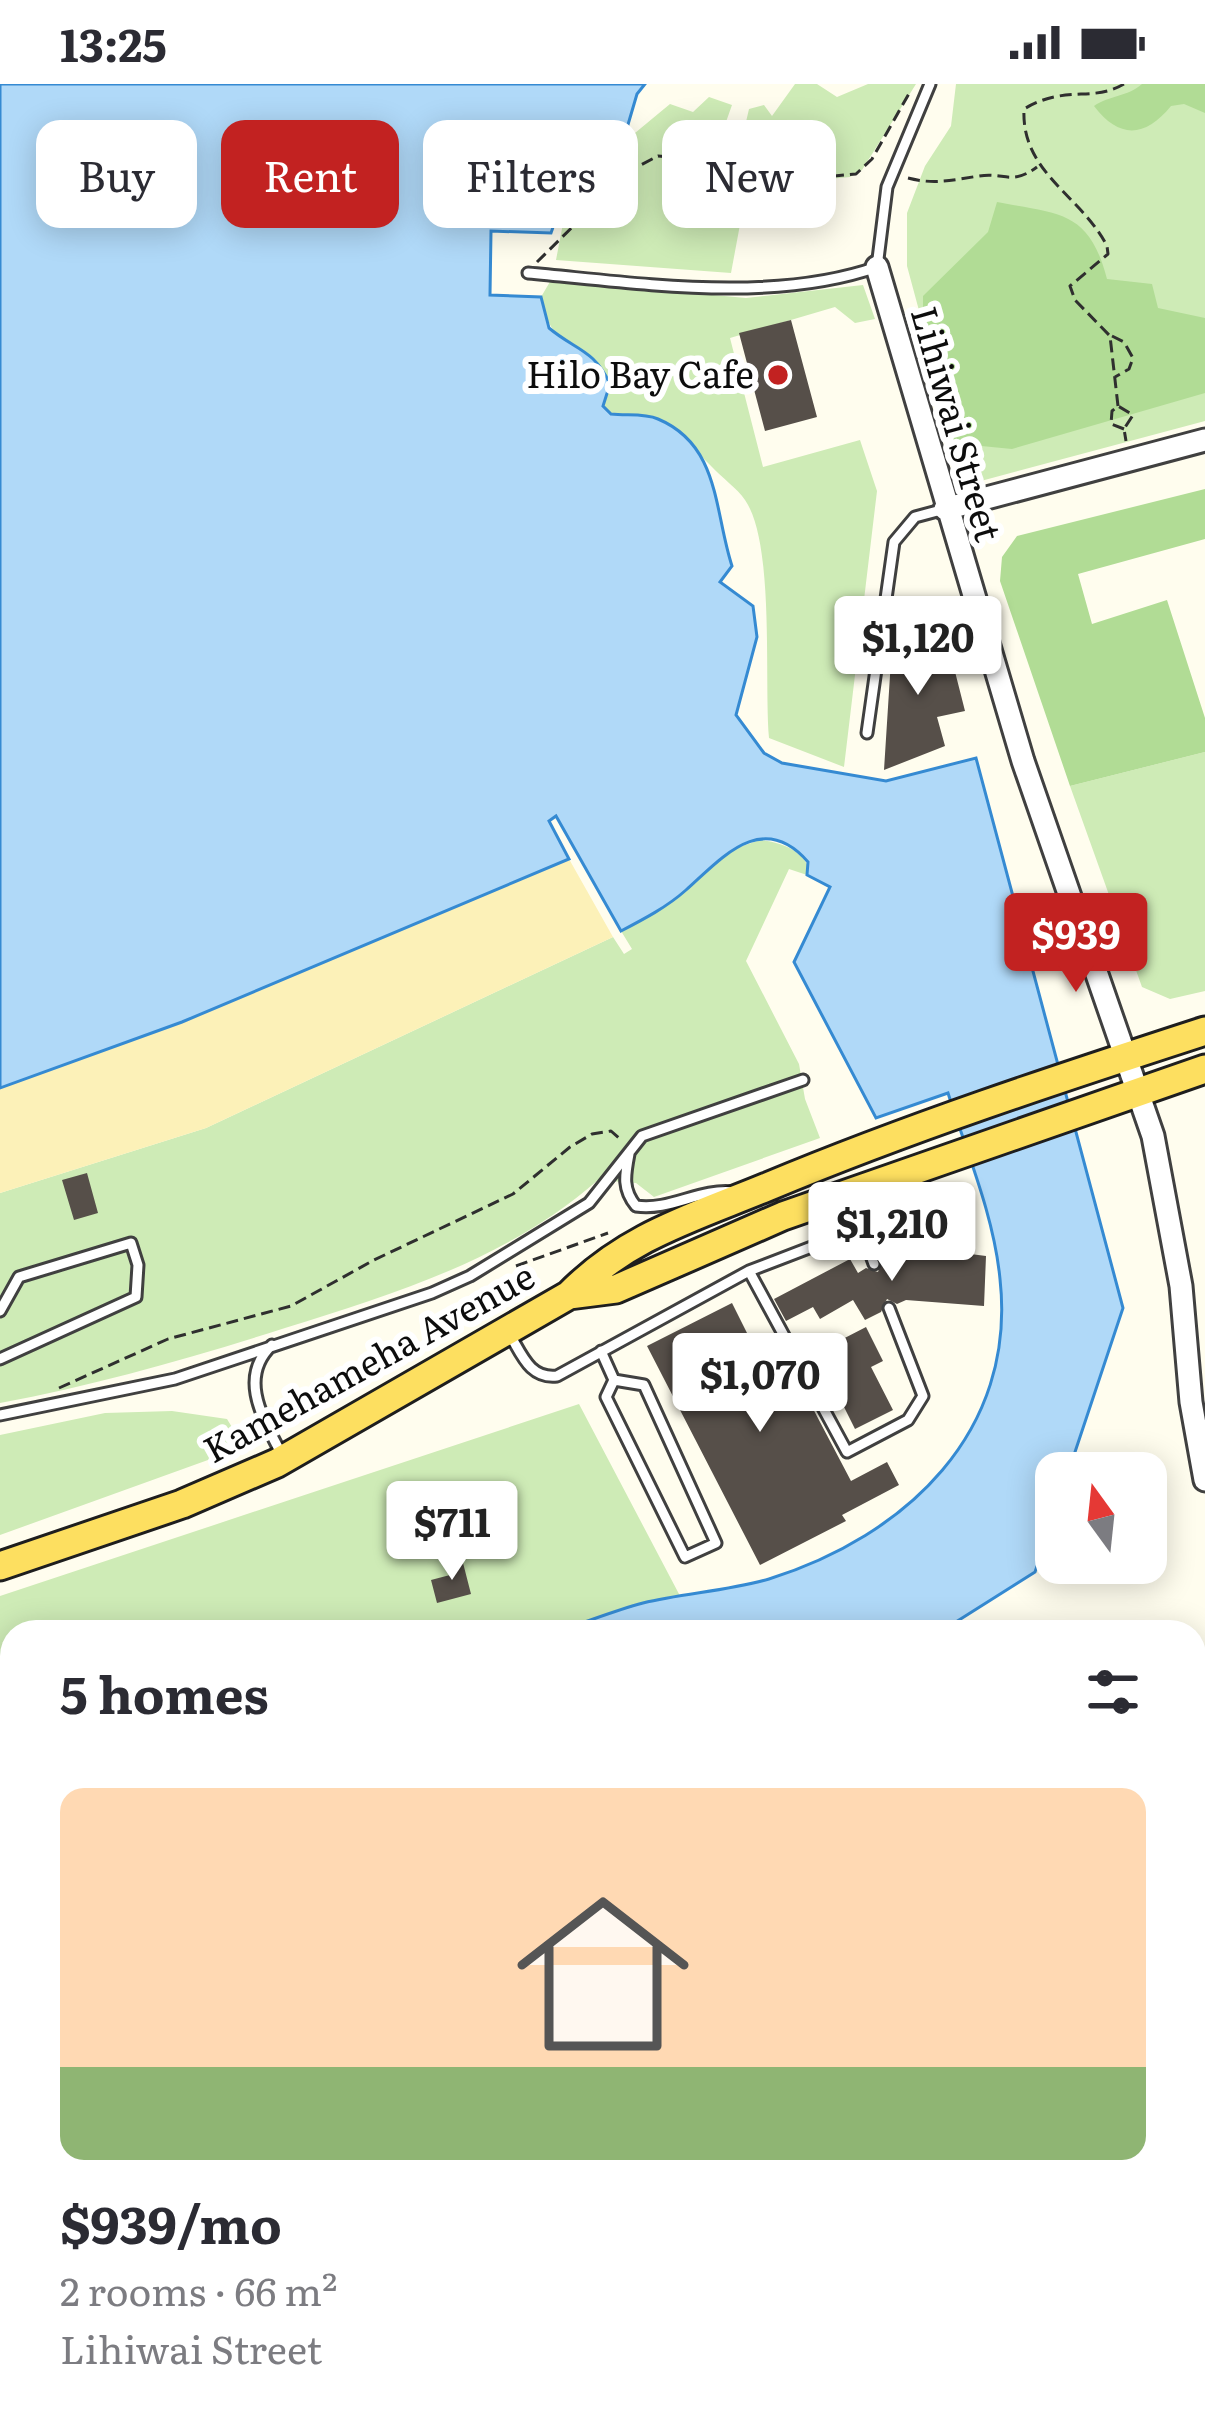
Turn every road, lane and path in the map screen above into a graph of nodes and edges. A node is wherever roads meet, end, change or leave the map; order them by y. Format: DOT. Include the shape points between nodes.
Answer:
graph roads {
  1 [pos="916,84"];
  2 [pos="930,84"];
  3 [pos="1124,84"];
  4 [pos="1038,166"];
  5 [pos="892,173"];
  6 [pos="878,267"];
  7 [pos="528,273"];
  8 [pos="1110,336"];
  9 [pos="755,375"];
  10 [pos="1114,377"];
  11 [pos="742,378"];
  12 [pos="1118,406"];
  13 [pos="1141,413"];
  14 [pos="1132,415"];
  15 [pos="1124,429"];
  16 [pos="1205,440"];
  17 [pos="1132,460"];
  18 [pos="945,509"];
  19 [pos="867,733"];
  20 [pos="1205,1031"];
  21 [pos="1127,1055"];
  22 [pos="1205,1069"];
  23 [pos="803,1080"];
  24 [pos="1140,1093"];
  25 [pos="631,1147"];
  26 [pos="751,1194"];
  27 [pos="608,1233"];
  28 [pos="874,1264"];
  29 [pos="506,1270"];
  30 [pos="749,1270"];
  31 [pos="568,1295"];
  32 [pos="889,1308"];
  33 [pos="0,1311"];
  34 [pos="507,1330"];
  35 [pos="282,1340"];
  36 [pos="602,1351"];
  37 [pos="0,1359"];
  38 [pos="614,1380"];
  39 [pos="49,1406"];
  40 [pos="0,1414"];
  41 [pos="284,1459"];
  42 [pos="1205,1480"];
  43 [pos="0,1566"];
  1 -- 7 [label="path" via="856,174 744,184 679,156 647,159"];
  2 -- 5 [label="lane, Lihiwai Street"];
  3 -- 4 [label="path" via="1060,86 1038,95 1024,110 1022,135"];
  4 -- 5 [label="path" via="1009,180 982,175 948,184"];
  4 -- 8 [label="path" via="1107,246 1108,254 1070,286"];
  5 -- 6 [label="lane, Lihiwai Street"];
  6 -- 7 [label="lane" via="746,290"];
  6 -- 18 [label="street, Lihiwai Street"];
  8 -- 10 [label="path"];
  8 -- 10 [label="path" via="1132,358 1129,370"];
  9 -- 11 [label="path"];
  10 -- 12 [label="path"];
  12 -- 14 [label="path"];
  12 -- 15 [label="path" via="1111,424"];
  13 -- 14 [label="path"];
  14 -- 15 [label="path"];
  15 -- 17 [label="path"];
  16 -- 17 [label="street"];
  17 -- 18 [label="street"];
  18 -- 19 [label="lane" via="915,517 894,542"];
  18 -- 21 [label="street, Lihiwai Street"];
  20 -- 21 [label="main road, Kamehameha Avenue"];
  21 -- 24 [label="street, Lihiwai Street"];
  21 -- 26 [label="main road, Kamehameha Avenue"];
  22 -- 24 [label="main road, Kamehameha Avenue"];
  23 -- 25 [label="lane" via="664,1127"];
  24 -- 31 [label="main road, Kamehameha Avenue" via="783,1216 616,1288"];
  24 -- 42 [label="street, Lihiwai Street" via="1171,1224"];
  25 -- 26 [label="lane" via="624,1179 636,1206 657,1209 714,1190"];
  25 -- 35 [label="lane" via="589,1203 470,1276"];
  25 -- 39 [label="path" via="611,1131 592,1134 513,1194 291,1306 133,1353 48,1393"];
  26 -- 31 [label="main road, Kamehameha Avenue" via="629,1245"];
  27 -- 29 [label="path"];
  28 -- 30 [label="lane" via="861,1228"];
  30 -- 32 [label="lane" via="847,1452 908,1420 922,1396"];
  30 -- 36 [label="lane"];
  31 -- 34 [label="main road, Kamehameha Avenue"];
  33 -- 37 [label="lane" via="19,1277 130,1243 136,1297"];
  34 -- 36 [label="lane" via="539,1376 557,1376"];
  34 -- 41 [label="main road, Kamehameha Avenue"];
  35 -- 39 [label="lane" via="176,1379"];
  35 -- 41 [label="lane" via="261,1357 254,1382"];
  36 -- 38 [label="lane"];
  38 -- 38 [label="lane" via="606,1397 685,1557 716,1543 644,1385"];
  39 -- 40 [label="lane"];
  41 -- 43 [label="main road, Kamehameha Avenue" via="182,1504"];
}
